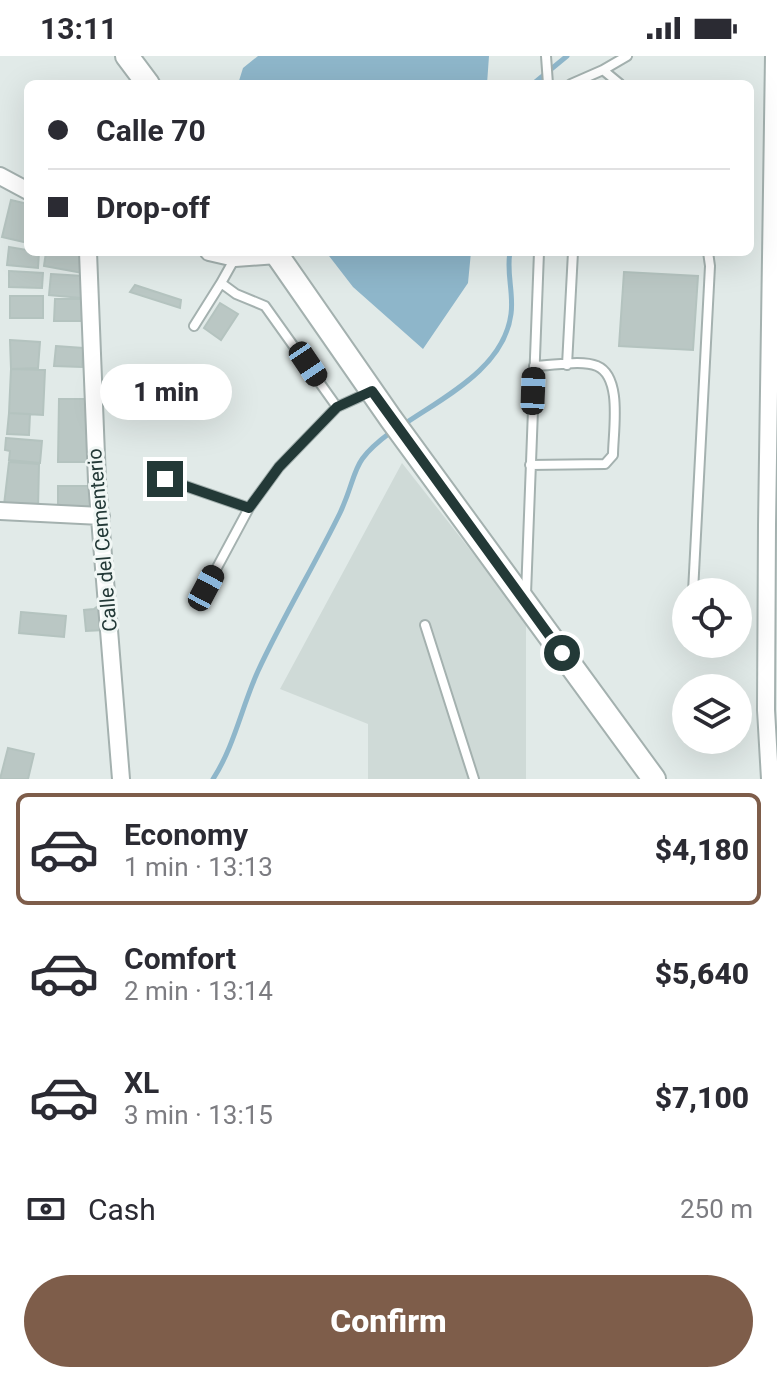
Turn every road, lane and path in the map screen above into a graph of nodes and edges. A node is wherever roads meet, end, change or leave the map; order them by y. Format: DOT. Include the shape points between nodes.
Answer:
graph roads {
  1 [pos="127,56"];
  2 [pos="627,56"];
  3 [pos="774,56"];
  4 [pos="603,70"];
  5 [pos="145,80"];
  6 [pos="580,80"];
  7 [pos="615,80"];
  8 [pos="775,118"];
  9 [pos="0,176"];
  10 [pos="0,187"];
  11 [pos="24,189"];
  12 [pos="88,256"];
  13 [pos="226,256"];
  14 [pos="256,256"];
  15 [pos="277,256"];
  16 [pos="539,256"];
  17 [pos="573,256"];
  18 [pos="709,256"];
  19 [pos="235,258"];
  20 [pos="221,283"];
  21 [pos="194,326"];
  22 [pos="773,332"];
  23 [pos="567,365"];
  24 [pos="534,366"];
  25 [pos="372,391"];
  26 [pos="337,407"];
  27 [pos="530,465"];
  28 [pos="165,479"];
  29 [pos="249,508"];
  30 [pos="0,511"];
  31 [pos="101,516"];
  32 [pos="772,525"];
  33 [pos="694,578"];
  34 [pos="206,588"];
  35 [pos="525,602"];
  36 [pos="425,625"];
  37 [pos="772,710"];
  38 [pos="121,779"];
  39 [pos="474,779"];
  40 [pos="654,779"];
  41 [pos="770,779"];
  1 -- 5 [label="street"];
  2 -- 4 [label="lane"];
  3 -- 8 [label="street"];
  4 -- 6 [label="lane"];
  4 -- 7 [label="lane"];
  8 -- 22 [label="street"];
  9 -- 10 [label="street"];
  9 -- 11 [label="street"];
  12 -- 31 [label="street, Calle del Cementerio"];
  13 -- 19 [label="street"];
  14 -- 19 [label="street"];
  15 -- 25 [label="street"];
  16 -- 24 [label="lane"];
  17 -- 23 [label="lane"];
  18 -- 33 [label="lane"];
  19 -- 20 [label="lane"];
  20 -- 21 [label="lane"];
  20 -- 26 [label="lane" via="265,306"];
  22 -- 32 [label="street"];
  23 -- 24 [label="lane"];
  23 -- 27 [label="lane" via="596,365 614,385 613,455 605,464 590,467"];
  24 -- 27 [label="lane"];
  25 -- 26 [label="lane"];
  25 -- 35 [label="street"];
  26 -- 29 [label="lane" via="279,467"];
  27 -- 35 [label="lane"];
  28 -- 29 [label="lane"];
  29 -- 34 [label="lane"];
  30 -- 31 [label="street"];
  31 -- 38 [label="street, Calle del Cementerio"];
  32 -- 37 [label="street"];
  35 -- 40 [label="street"];
  36 -- 39 [label="lane"];
  37 -- 41 [label="street"];
}
